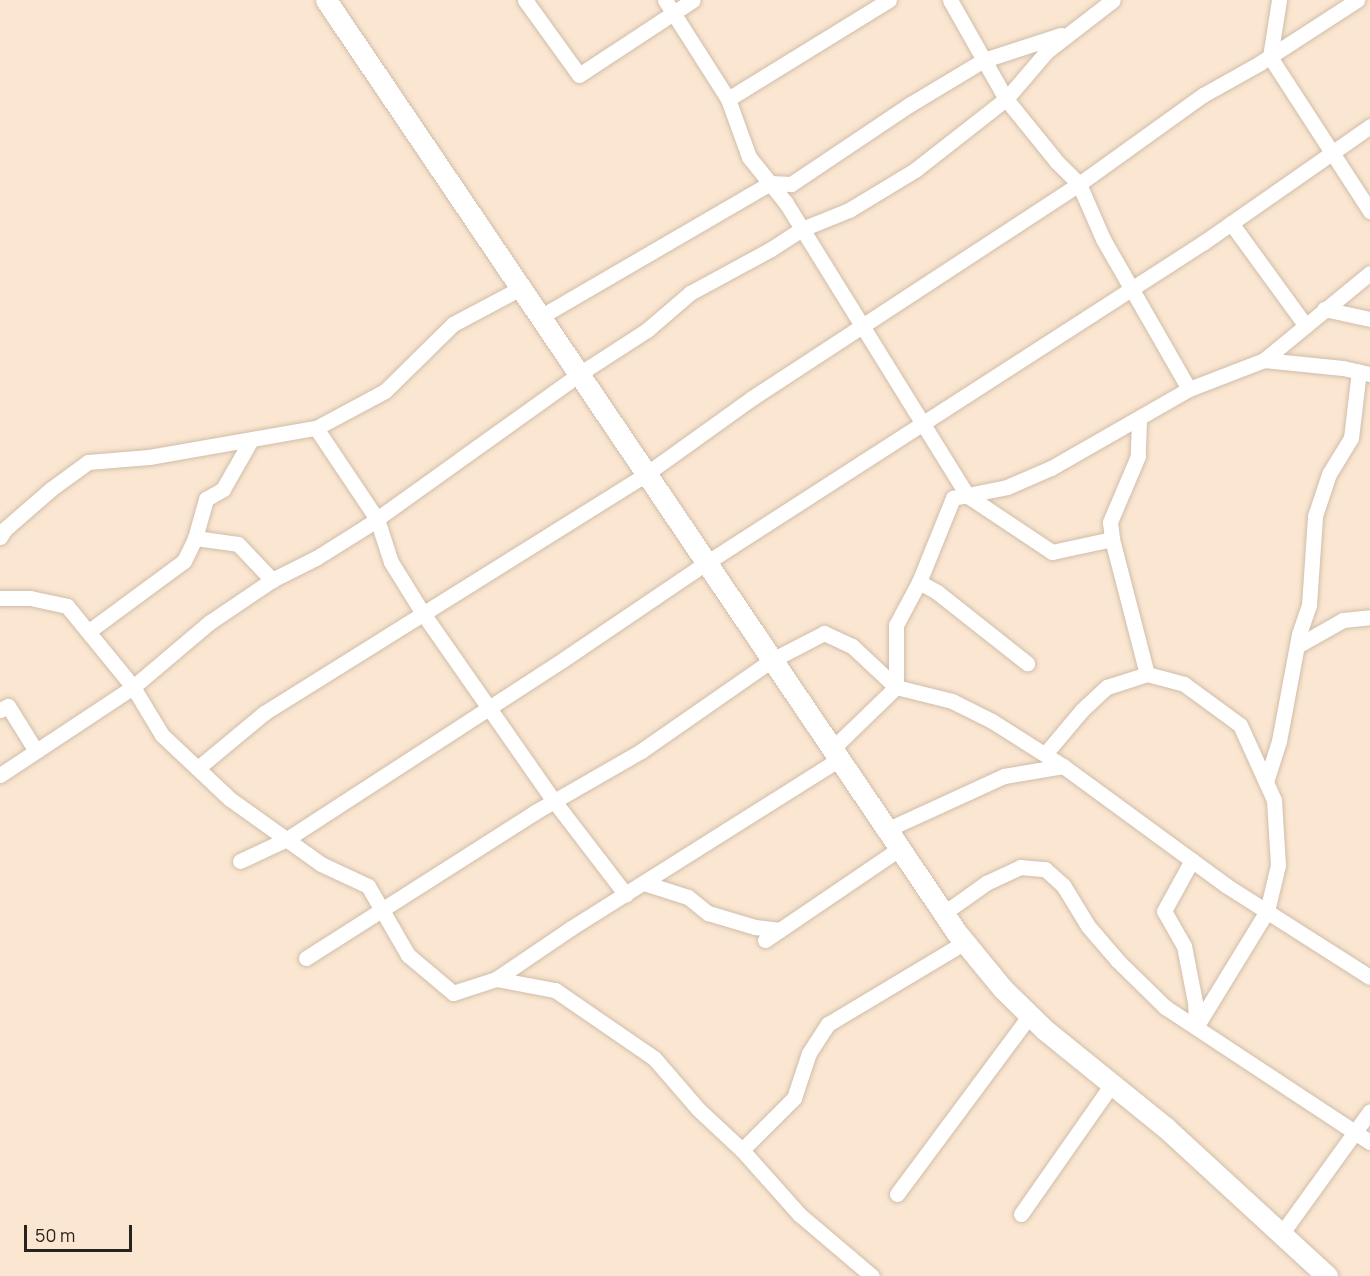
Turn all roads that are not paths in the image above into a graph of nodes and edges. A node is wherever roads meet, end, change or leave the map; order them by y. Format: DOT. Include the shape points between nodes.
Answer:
graph roads {
  1 [pos="326,0"];
  2 [pos="525,0"];
  3 [pos="693,0"];
  4 [pos="889,0"];
  5 [pos="950,0"];
  6 [pos="1113,0"];
  7 [pos="1279,0"];
  8 [pos="1357,0"];
  9 [pos="669,7"];
  10 [pos="1074,30"];
  11 [pos="1270,57"];
  12 [pos="984,60"];
  13 [pos="728,99"];
  14 [pos="1006,99"];
  15 [pos="1370,126"];
  16 [pos="1331,151"];
  17 [pos="770,183"];
  18 [pos="1079,184"];
  19 [pos="1370,211"];
  20 [pos="1231,223"];
  21 [pos="802,229"];
  22 [pos="1370,273"];
  23 [pos="521,288"];
  24 [pos="1132,288"];
  25 [pos="1324,309"];
  26 [pos="540,317"];
  27 [pos="1370,319"];
  28 [pos="1305,325"];
  29 [pos="863,327"];
  30 [pos="1264,360"];
  31 [pos="1364,372"];
  32 [pos="579,374"];
  33 [pos="1189,389"];
  34 [pos="1138,420"];
  35 [pos="922,422"];
  36 [pos="316,428"];
  37 [pos="251,440"];
  38 [pos="646,474"];
  39 [pos="969,496"];
  40 [pos="377,519"];
  41 [pos="0,537"];
  42 [pos="195,538"];
  43 [pos="1112,539"];
  44 [pos="706,562"];
  45 [pos="272,580"];
  46 [pos="919,582"];
  47 [pos="0,598"];
  48 [pos="422,612"];
  49 [pos="1370,617"];
  50 [pos="89,631"];
  51 [pos="1297,646"];
  52 [pos="772,660"];
  53 [pos="1027,663"];
  54 [pos="1146,674"];
  55 [pos="133,687"];
  56 [pos="896,687"];
  57 [pos="489,706"];
  58 [pos="0,710"];
  59 [pos="36,751"];
  60 [pos="835,754"];
  61 [pos="1045,754"];
  62 [pos="1063,766"];
  63 [pos="199,767"];
  64 [pos="0,775"];
  65 [pos="1266,782"];
  66 [pos="554,801"];
  67 [pos="886,830"];
  68 [pos="286,839"];
  69 [pos="899,849"];
  70 [pos="1192,860"];
  71 [pos="240,861"];
  72 [pos="644,883"];
  73 [pos="626,895"];
  74 [pos="381,909"];
  75 [pos="1267,911"];
  76 [pos="944,913"];
  77 [pos="780,930"];
  78 [pos="765,940"];
  79 [pos="965,942"];
  80 [pos="306,958"];
  81 [pos="1370,977"];
  82 [pos="496,979"];
  83 [pos="1030,1015"];
  84 [pos="1196,1027"];
  85 [pos="1112,1084"];
  86 [pos="1370,1111"];
  87 [pos="1356,1133"];
  88 [pos="1370,1142"];
  89 [pos="742,1150"];
  90 [pos="897,1194"];
  91 [pos="1021,1214"];
  92 [pos="1282,1233"];
  93 [pos="872,1276"];
  94 [pos="1327,1276"];
  1 -- 23 [label="main road"];
  2 -- 9 [label="street" via="579,75"];
  3 -- 9 [label="street"];
  4 -- 13 [label="street"];
  5 -- 12 [label="street"];
  6 -- 10 [label="street"];
  7 -- 11 [label="street"];
  8 -- 11 [label="street"];
  9 -- 13 [label="street"];
  10 -- 12 [label="street"];
  10 -- 14 [label="street" via="1047,51"];
  11 -- 16 [label="street"];
  11 -- 18 [label="street" via="1203,95"];
  12 -- 14 [label="street"];
  12 -- 17 [label="street" via="791,184"];
  13 -- 17 [label="street" via="748,157"];
  14 -- 18 [label="street"];
  14 -- 21 [label="street" via="915,171 849,210"];
  15 -- 16 [label="street"];
  16 -- 19 [label="street"];
  16 -- 20 [label="street"];
  17 -- 21 [label="street"];
  17 -- 26 [label="street"];
  18 -- 24 [label="street" via="1103,239"];
  18 -- 29 [label="street"];
  20 -- 24 [label="street"];
  20 -- 28 [label="street"];
  21 -- 29 [label="street"];
  21 -- 32 [label="street" via="690,293 648,330"];
  22 -- 25 [label="street"];
  23 -- 26 [label="main road"];
  23 -- 36 [label="street" via="453,324 385,391"];
  24 -- 33 [label="street"];
  24 -- 35 [label="street"];
  25 -- 27 [label="street"];
  25 -- 28 [label="street"];
  26 -- 32 [label="main road"];
  28 -- 30 [label="street"];
  29 -- 35 [label="street"];
  29 -- 38 [label="street" via="752,398"];
  30 -- 31 [label="street"];
  30 -- 33 [label="street"];
  31 -- 51 [label="street" via="1351,438 1329,474 1315,516 1310,605"];
  32 -- 38 [label="main road"];
  32 -- 40 [label="street"];
  33 -- 34 [label="street"];
  34 -- 39 [label="street" via="1051,468 1007,487"];
  34 -- 43 [label="street" via="1138,456 1110,522"];
  35 -- 39 [label="street"];
  35 -- 44 [label="street"];
  36 -- 37 [label="street"];
  36 -- 40 [label="street"];
  37 -- 41 [label="street" via="150,457 88,462 51,489"];
  37 -- 42 [label="street" via="223,489 206,499"];
  38 -- 44 [label="main road"];
  38 -- 48 [label="street"];
  39 -- 43 [label="street" via="1052,552"];
  39 -- 46 [label="street" via="953,498"];
  40 -- 45 [label="street" via="316,558"];
  40 -- 48 [label="street" via="392,562"];
  42 -- 45 [label="street" via="238,544"];
  42 -- 50 [label="street" via="184,561"];
  43 -- 54 [label="street"];
  44 -- 52 [label="main road"];
  44 -- 57 [label="street"];
  45 -- 55 [label="street" via="210,622"];
  46 -- 53 [label="street"];
  46 -- 56 [label="street" via="896,624"];
  47 -- 50 [label="street" via="30,598 67,606"];
  48 -- 57 [label="street"];
  48 -- 63 [label="street" via="264,713"];
  49 -- 51 [label="street" via="1343,620"];
  50 -- 55 [label="street"];
  51 -- 65 [label="street" via="1279,741"];
  52 -- 56 [label="street" via="824,633 852,645"];
  52 -- 60 [label="main road"];
  52 -- 66 [label="street" via="641,751"];
  54 -- 61 [label="street" via="1107,687"];
  54 -- 65 [label="street" via="1184,684 1240,724"];
  55 -- 59 [label="street"];
  55 -- 63 [label="street" via="162,735"];
  56 -- 60 [label="street"];
  56 -- 61 [label="street" via="952,701"];
  57 -- 66 [label="street"];
  57 -- 68 [label="street"];
  58 -- 59 [label="street" via="8,706"];
  59 -- 64 [label="street"];
  60 -- 67 [label="main road"];
  60 -- 72 [label="street"];
  61 -- 62 [label="street"];
  62 -- 67 [label="street" via="1004,776"];
  62 -- 70 [label="street"];
  63 -- 68 [label="street" via="230,799"];
  65 -- 75 [label="street" via="1274,800 1278,865"];
  66 -- 73 [label="street"];
  66 -- 74 [label="street"];
  67 -- 69 [label="main road"];
  68 -- 71 [label="street"];
  68 -- 74 [label="street" via="321,864 368,886"];
  69 -- 76 [label="main road"];
  69 -- 77 [label="street"];
  70 -- 75 [label="street"];
  70 -- 84 [label="street" via="1164,911 1184,946"];
  72 -- 73 [label="street"];
  72 -- 77 [label="street" via="688,897 708,913 754,927"];
  73 -- 82 [label="street"];
  74 -- 80 [label="street"];
  74 -- 82 [label="street" via="408,955 453,993"];
  75 -- 81 [label="street"];
  75 -- 84 [label="street"];
  76 -- 79 [label="main road"];
  76 -- 84 [label="street" via="986,883 1020,867 1045,869 1063,885 1088,926 1118,961 1165,1007"];
  77 -- 78 [label="street"];
  79 -- 83 [label="main road"];
  79 -- 89 [label="street" via="828,1024 809,1053 794,1098"];
  82 -- 89 [label="street" via="555,990 654,1058 698,1109"];
  83 -- 85 [label="main road"];
  83 -- 90 [label="street"];
  84 -- 87 [label="street"];
  85 -- 91 [label="street"];
  85 -- 92 [label="main road"];
  86 -- 87 [label="street"];
  87 -- 88 [label="street"];
  87 -- 92 [label="street"];
  89 -- 93 [label="street" via="800,1215"];
  92 -- 94 [label="main road"];
}
